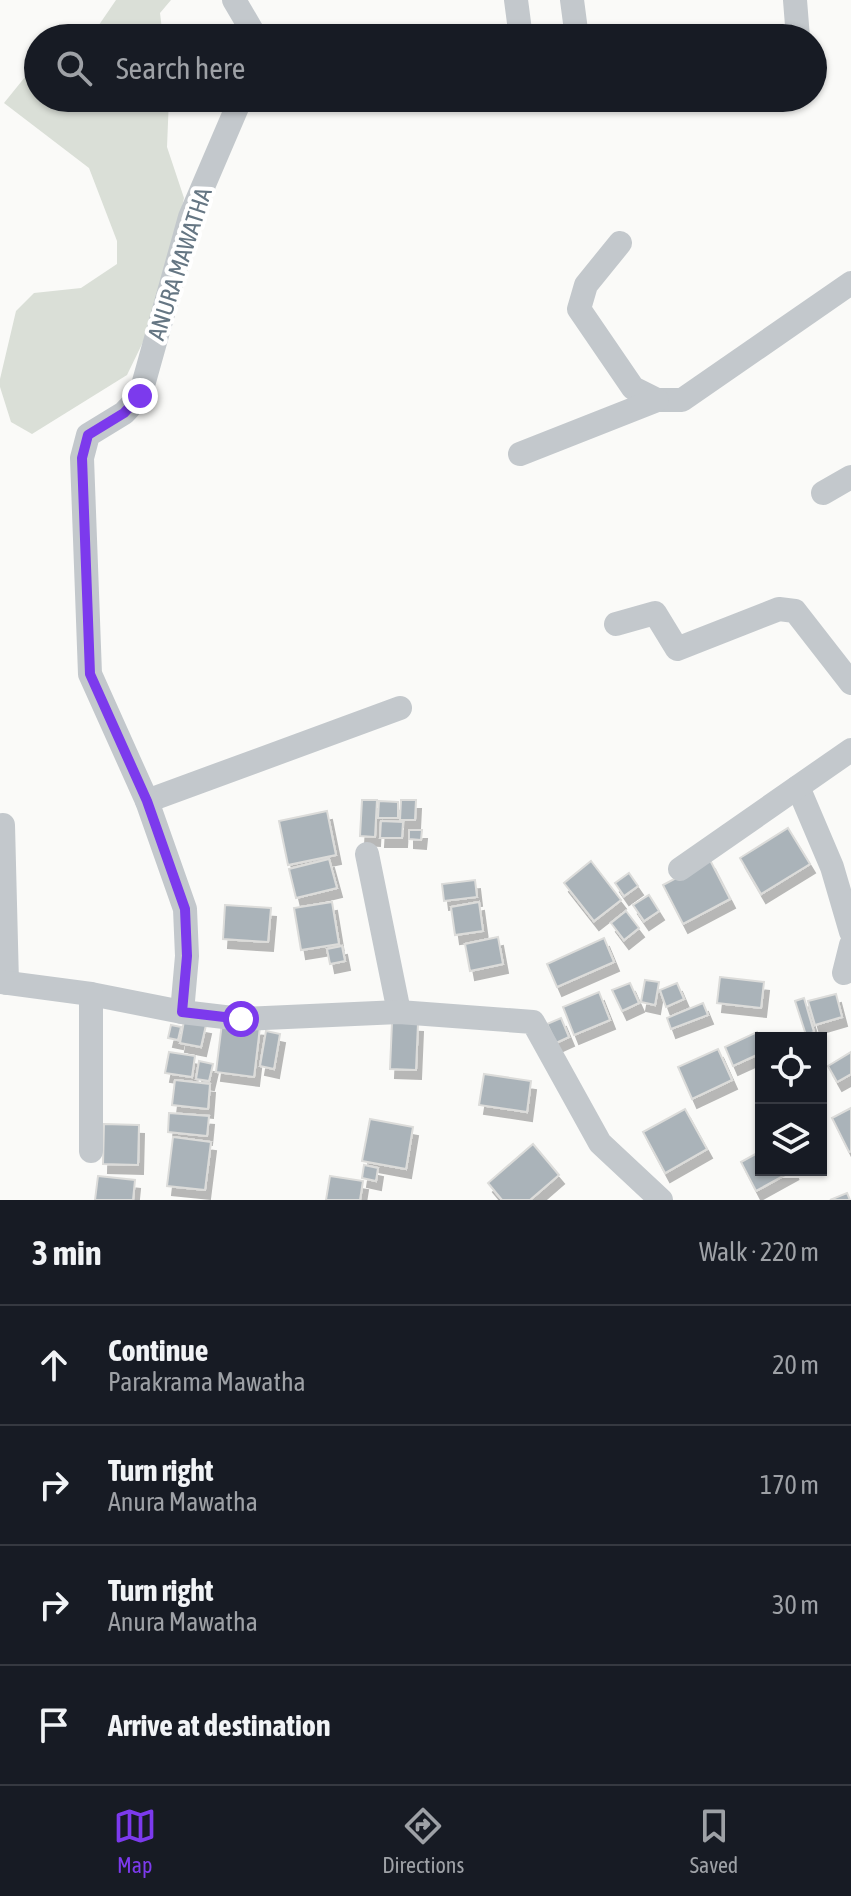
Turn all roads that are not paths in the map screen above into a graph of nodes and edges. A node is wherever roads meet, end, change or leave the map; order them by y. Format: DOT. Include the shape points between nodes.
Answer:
graph roads {
  1 [pos="234,0"];
  2 [pos="516,0"];
  3 [pos="572,0"];
  4 [pos="795,0"];
  5 [pos="248,24"];
  6 [pos="519,24"];
  7 [pos="575,24"];
  8 [pos="797,24"];
  9 [pos="235,112"];
  10 [pos="620,243"];
  11 [pos="851,283"];
  12 [pos="657,400"];
  13 [pos="520,454"];
  14 [pos="851,477"];
  15 [pos="823,493"];
  16 [pos="616,624"];
  17 [pos="851,683"];
  18 [pos="400,708"];
  19 [pos="851,750"];
  20 [pos="798,787"];
  21 [pos="147,801"];
  22 [pos="3,825"];
  23 [pos="367,854"];
  24 [pos="680,869"];
  25 [pos="851,932"];
  26 [pos="851,945"];
  27 [pos="844,973"];
  28 [pos="3,983"];
  29 [pos="91,994"];
  30 [pos="182,1012"];
  31 [pos="399,1012"];
  32 [pos="91,1151"];
  33 [pos="661,1200"];
  1 -- 5 [label="street"];
  2 -- 6 [label="street"];
  3 -- 7 [label="street"];
  4 -- 8 [label="street"];
  9 -- 21 [label="street, ANURA MAWATHA" via="190,217 140,396 88,435 82,458 90,674"];
  10 -- 12 [label="street" via="586,285 579,309 633,388"];
  11 -- 12 [label="street" via="682,400"];
  12 -- 13 [label="street"];
  14 -- 15 [label="street"];
  16 -- 17 [label="street" via="655,613 677,649 779,609 795,611"];
  18 -- 21 [label="street"];
  19 -- 20 [label="street"];
  20 -- 24 [label="street"];
  20 -- 25 [label="street" via="832,867"];
  21 -- 30 [label="street, ANURA MAWATHA" via="185,909"];
  22 -- 28 [label="street"];
  23 -- 31 [label="street"];
  26 -- 27 [label="street"];
  28 -- 29 [label="street"];
  29 -- 30 [label="street"];
  29 -- 32 [label="street"];
  30 -- 31 [label="street" via="241,1019"];
  31 -- 33 [label="street" via="533,1022 600,1143"];
}
